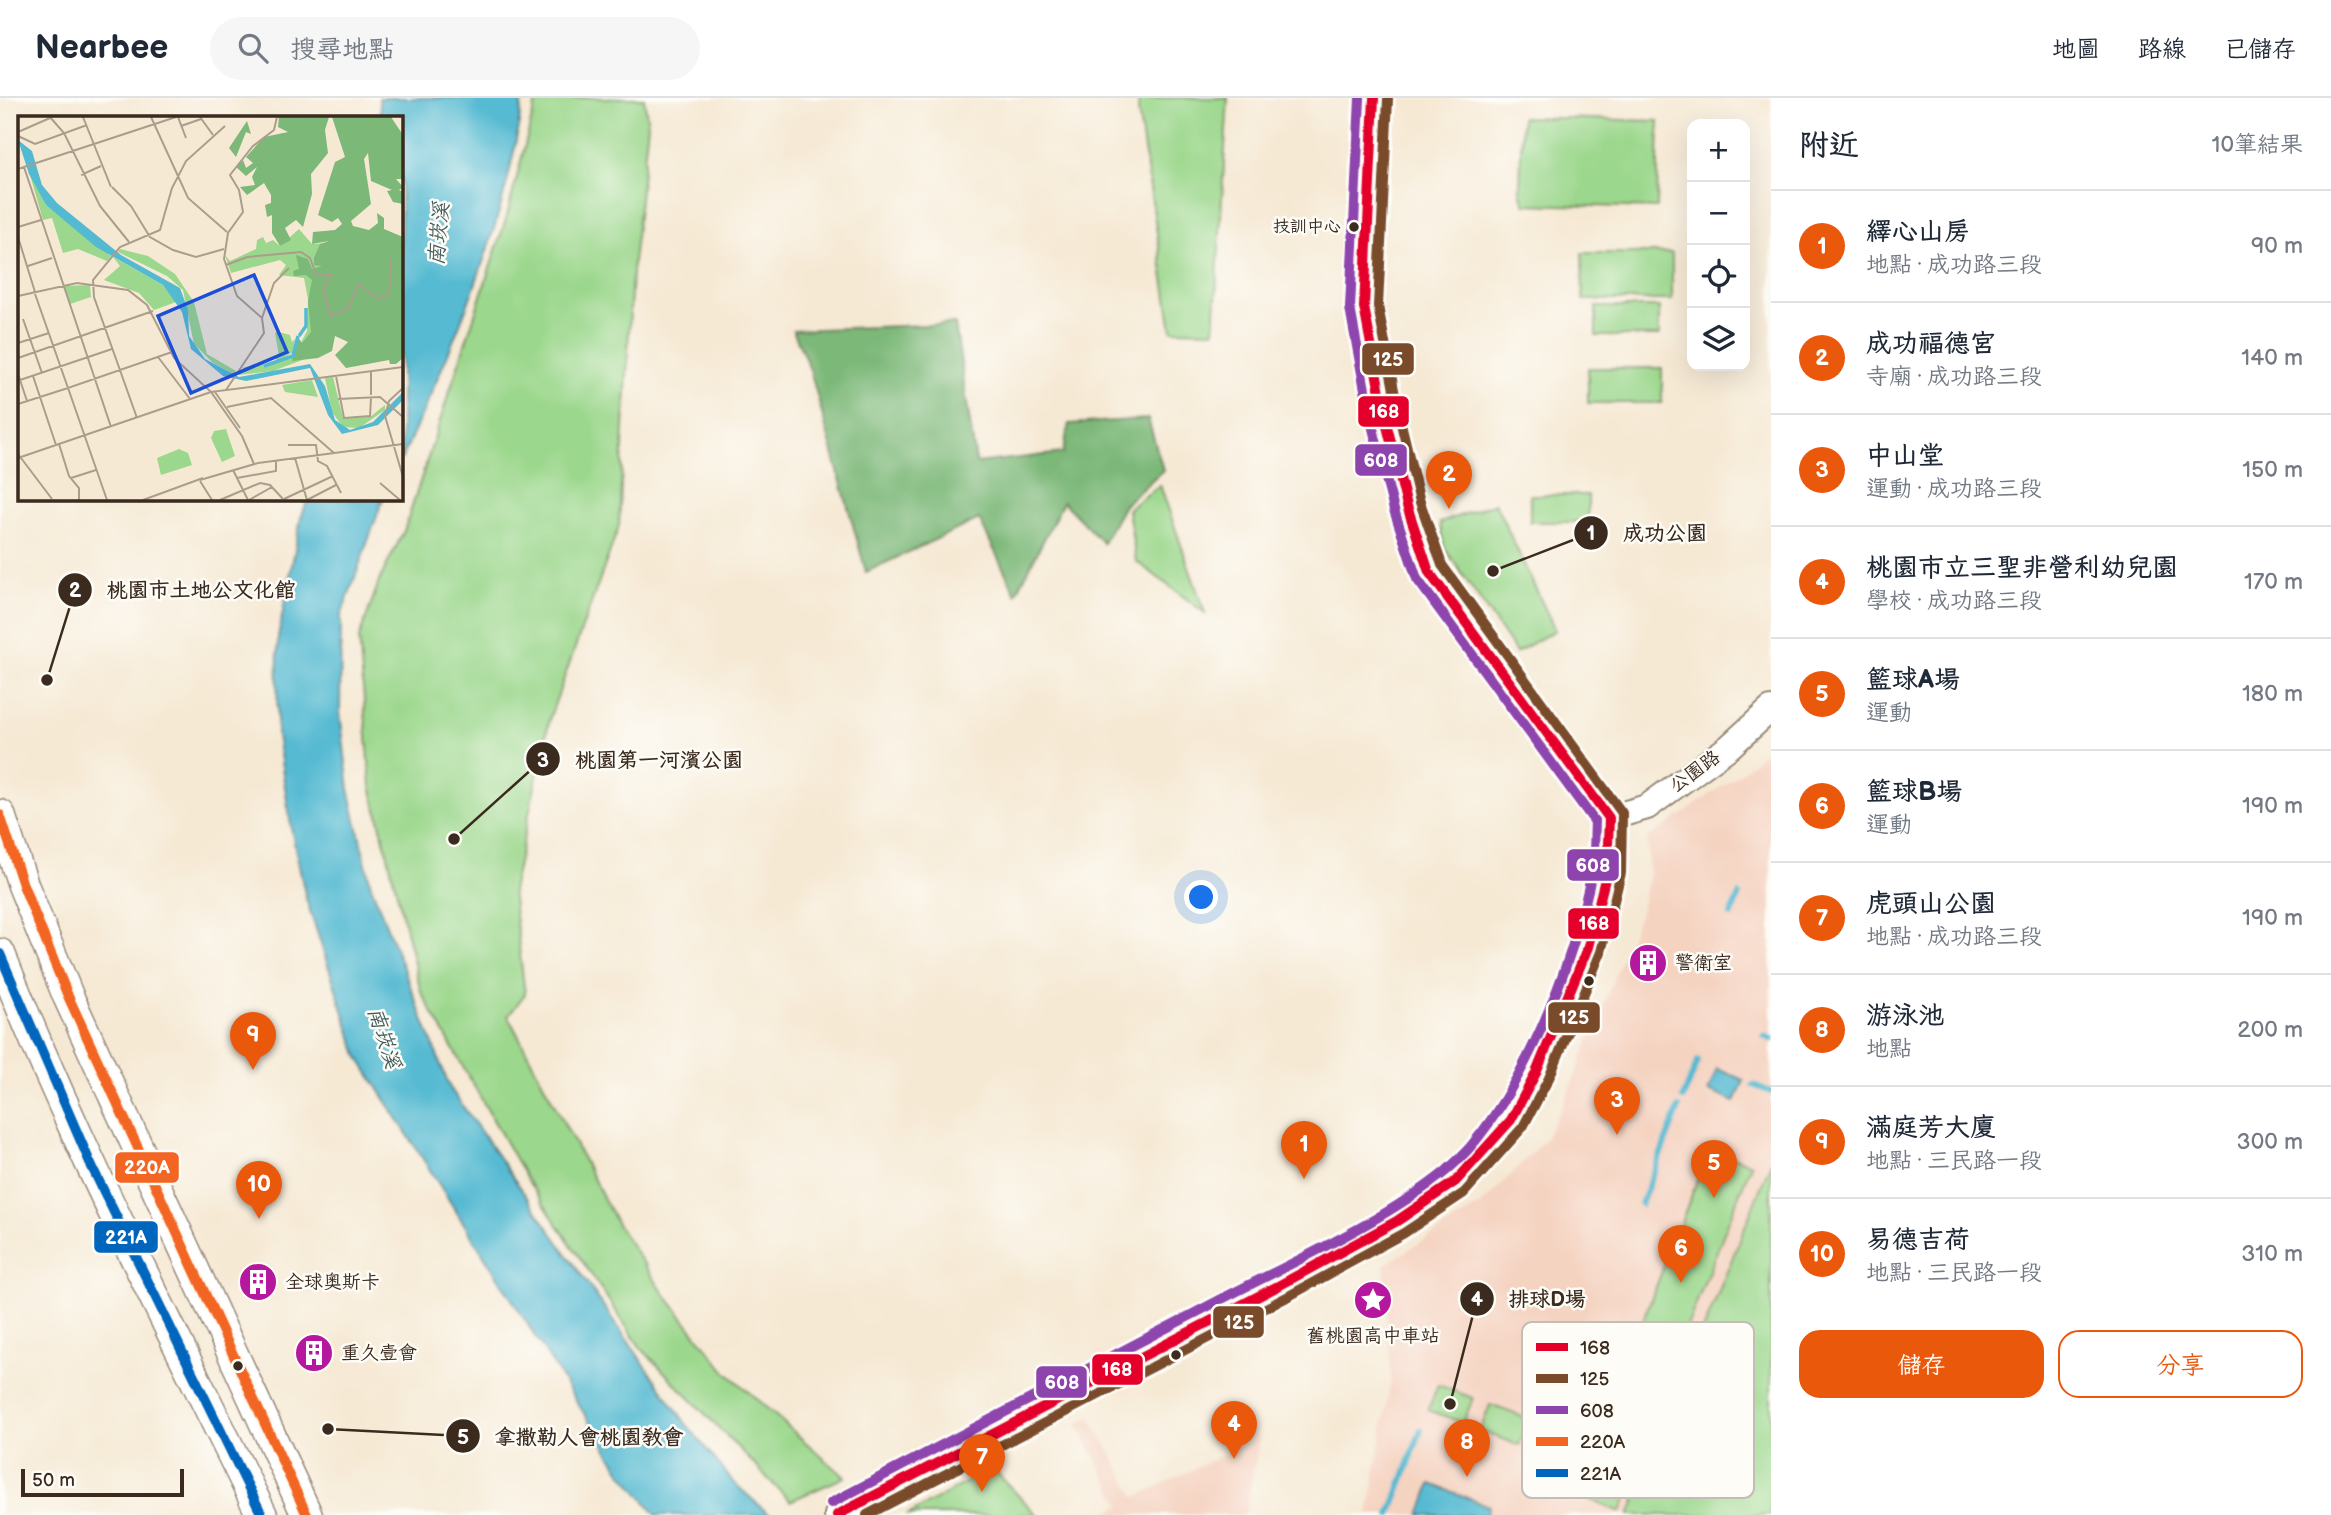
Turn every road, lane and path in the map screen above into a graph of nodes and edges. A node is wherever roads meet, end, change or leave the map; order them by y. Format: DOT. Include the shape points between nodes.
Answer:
graph roads {
  1 [pos="1374,98"];
  2 [pos="1771,709"];
  3 [pos="0,815"];
  4 [pos="1609,818"];
  5 [pos="0,954"];
  6 [pos="170,1219"];
  7 [pos="125,1235"];
  8 [pos="262,1515"];
  9 [pos="306,1515"];
  10 [pos="837,1515"];
  1 -- 4 [label="street" via="1364,307 1407,506 1429,572"];
  2 -- 4 [label="street, 公園路" via="1730,747 1647,807"];
  3 -- 6 [label="main road" via="68,996"];
  4 -- 10 [label="street" via="1607,871 1588,947 1536,1073 1511,1120 1456,1181 1397,1221 1280,1285"];
  5 -- 7 [label="main road"];
  6 -- 7 [label="main road"];
  6 -- 9 [label="main road"];
  7 -- 8 [label="main road"];
}
